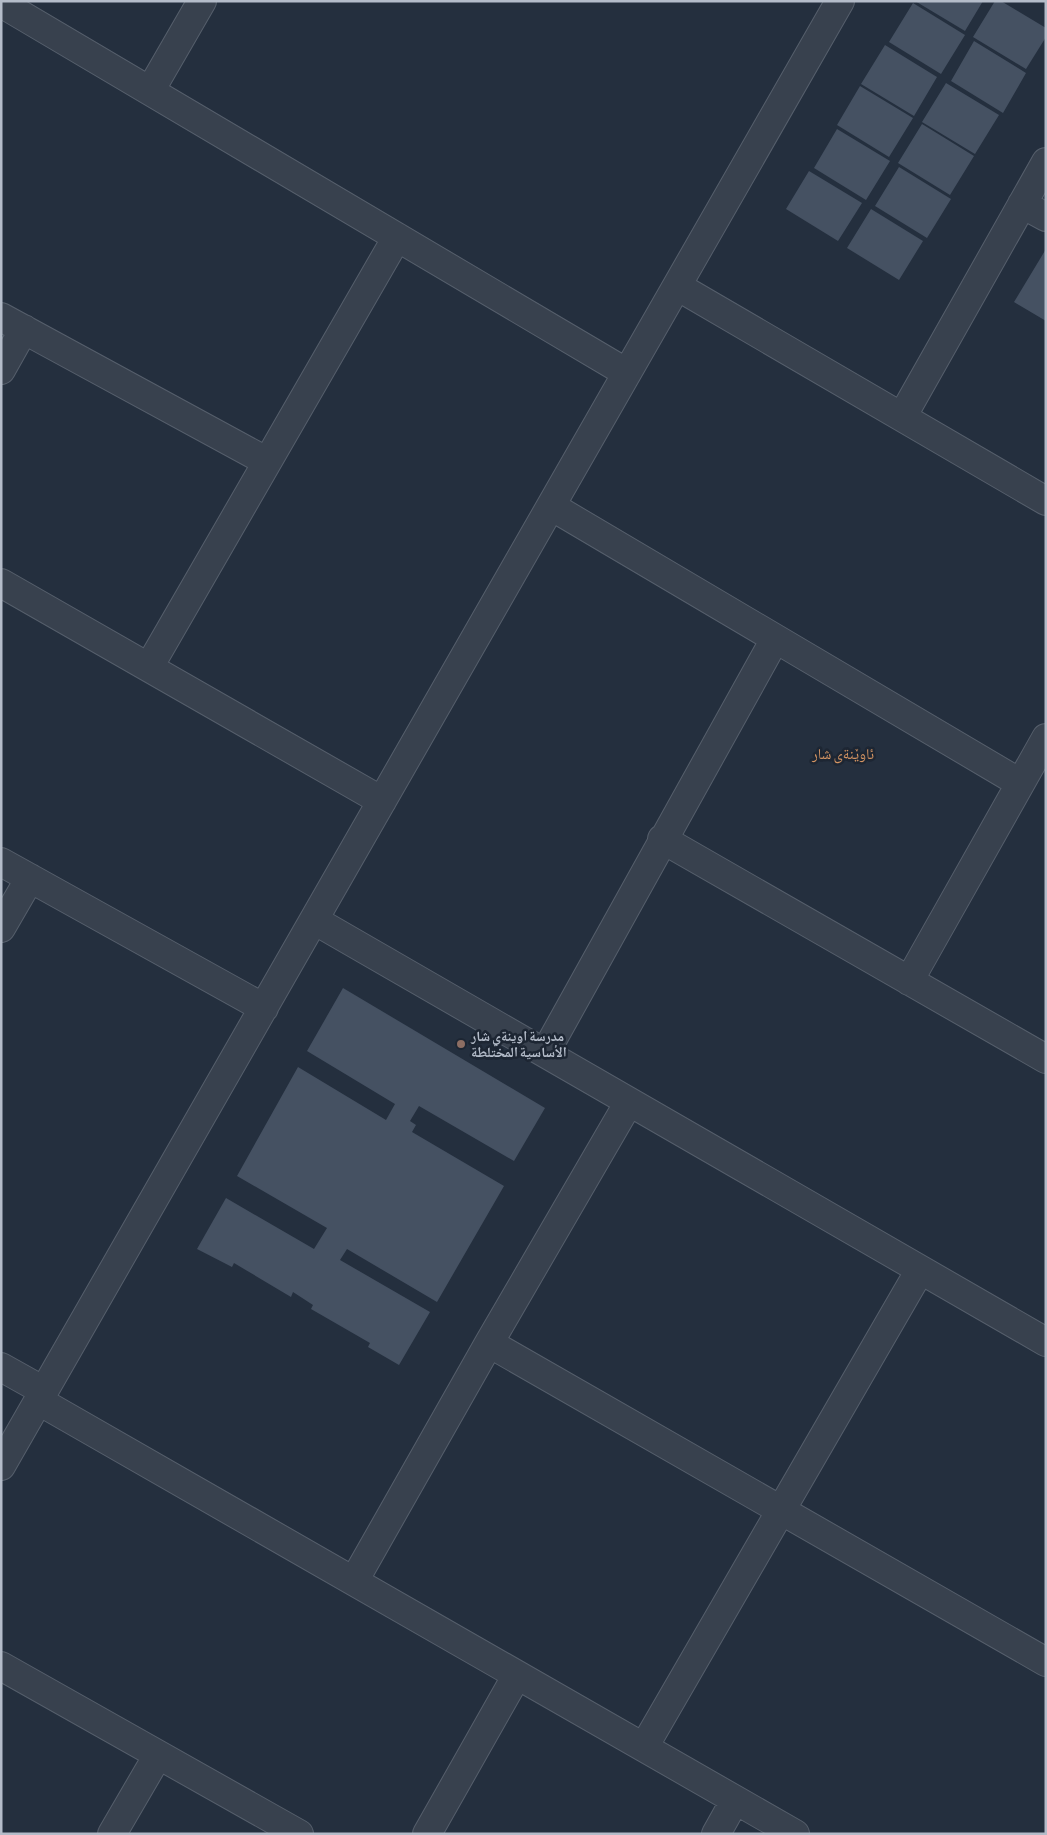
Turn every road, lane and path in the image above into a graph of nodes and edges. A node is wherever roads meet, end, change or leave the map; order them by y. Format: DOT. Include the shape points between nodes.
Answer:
graph roads {
  1 [pos="202,1"];
  2 [pos="840,1"];
  3 [pos="1,3"];
  4 [pos="150,91"];
  5 [pos="1046,162"];
  6 [pos="1022,204"];
  7 [pos="1046,217"];
  8 [pos="396,237"];
  9 [pos="677,286"];
  10 [pos="13,323"];
  11 [pos="1,370"];
  12 [pos="627,373"];
  13 [pos="902,417"];
  14 [pos="266,461"];
  15 [pos="1046,501"];
  16 [pos="551,506"];
  17 [pos="1,583"];
  18 [pos="775,639"];
  19 [pos="148,667"];
  20 [pos="1046,738"];
  21 [pos="1020,784"];
  22 [pos="382,801"];
  23 [pos="662,839"];
  24 [pos="1,862"];
  25 [pos="30,878"];
  26 [pos="314,920"];
  27 [pos="1,928"];
  28 [pos="909,981"];
  29 [pos="264,1008"];
  30 [pos="545,1053"];
  31 [pos="1046,1059"];
  32 [pos="629,1102"];
  33 [pos="920,1270"];
  34 [pos="1046,1342"];
  35 [pos="488,1343"];
  36 [pos="1,1367"];
  37 [pos="42,1396"];
  38 [pos="1,1466"];
  39 [pos="780,1510"];
  40 [pos="354,1581"];
  41 [pos="1046,1662"];
  42 [pos="1,1666"];
  43 [pos="517,1675"];
  44 [pos="644,1748"];
  45 [pos="158,1754"];
  46 [pos="735,1800"];
  47 [pos="112,1834"];
  48 [pos="300,1834"];
  49 [pos="427,1834"];
  50 [pos="716,1834"];
  51 [pos="795,1834"];
  1 -- 4 [label="street"];
  2 -- 9 [label="street"];
  3 -- 4 [label="street"];
  4 -- 8 [label="street"];
  5 -- 6 [label="street"];
  6 -- 7 [label="street"];
  6 -- 13 [label="street"];
  8 -- 12 [label="street"];
  8 -- 14 [label="street"];
  9 -- 12 [label="street"];
  9 -- 13 [label="street"];
  10 -- 11 [label="street"];
  10 -- 14 [label="street"];
  12 -- 16 [label="street"];
  13 -- 15 [label="street"];
  14 -- 19 [label="street"];
  16 -- 18 [label="street"];
  16 -- 22 [label="street"];
  17 -- 19 [label="street"];
  18 -- 21 [label="street"];
  18 -- 23 [label="street"];
  19 -- 22 [label="street"];
  20 -- 21 [label="street"];
  21 -- 28 [label="street"];
  22 -- 26 [label="street"];
  23 -- 28 [label="street"];
  23 -- 30 [label="street"];
  24 -- 25 [label="street"];
  25 -- 27 [label="street"];
  25 -- 29 [label="street"];
  26 -- 29 [label="street"];
  26 -- 30 [label="street"];
  28 -- 31 [label="street"];
  29 -- 37 [label="street"];
  30 -- 32 [label="street"];
  32 -- 33 [label="street"];
  32 -- 35 [label="street"];
  33 -- 34 [label="street"];
  33 -- 39 [label="street"];
  35 -- 39 [label="street"];
  35 -- 40 [label="street"];
  36 -- 37 [label="street"];
  37 -- 38 [label="street"];
  37 -- 40 [label="street"];
  39 -- 41 [label="street"];
  39 -- 44 [label="street"];
  40 -- 43 [label="street"];
  42 -- 45 [label="street"];
  43 -- 44 [label="street"];
  43 -- 49 [label="street"];
  44 -- 46 [label="street"];
  45 -- 47 [label="street"];
  45 -- 48 [label="street"];
  46 -- 50 [label="street"];
  46 -- 51 [label="street"];
}
